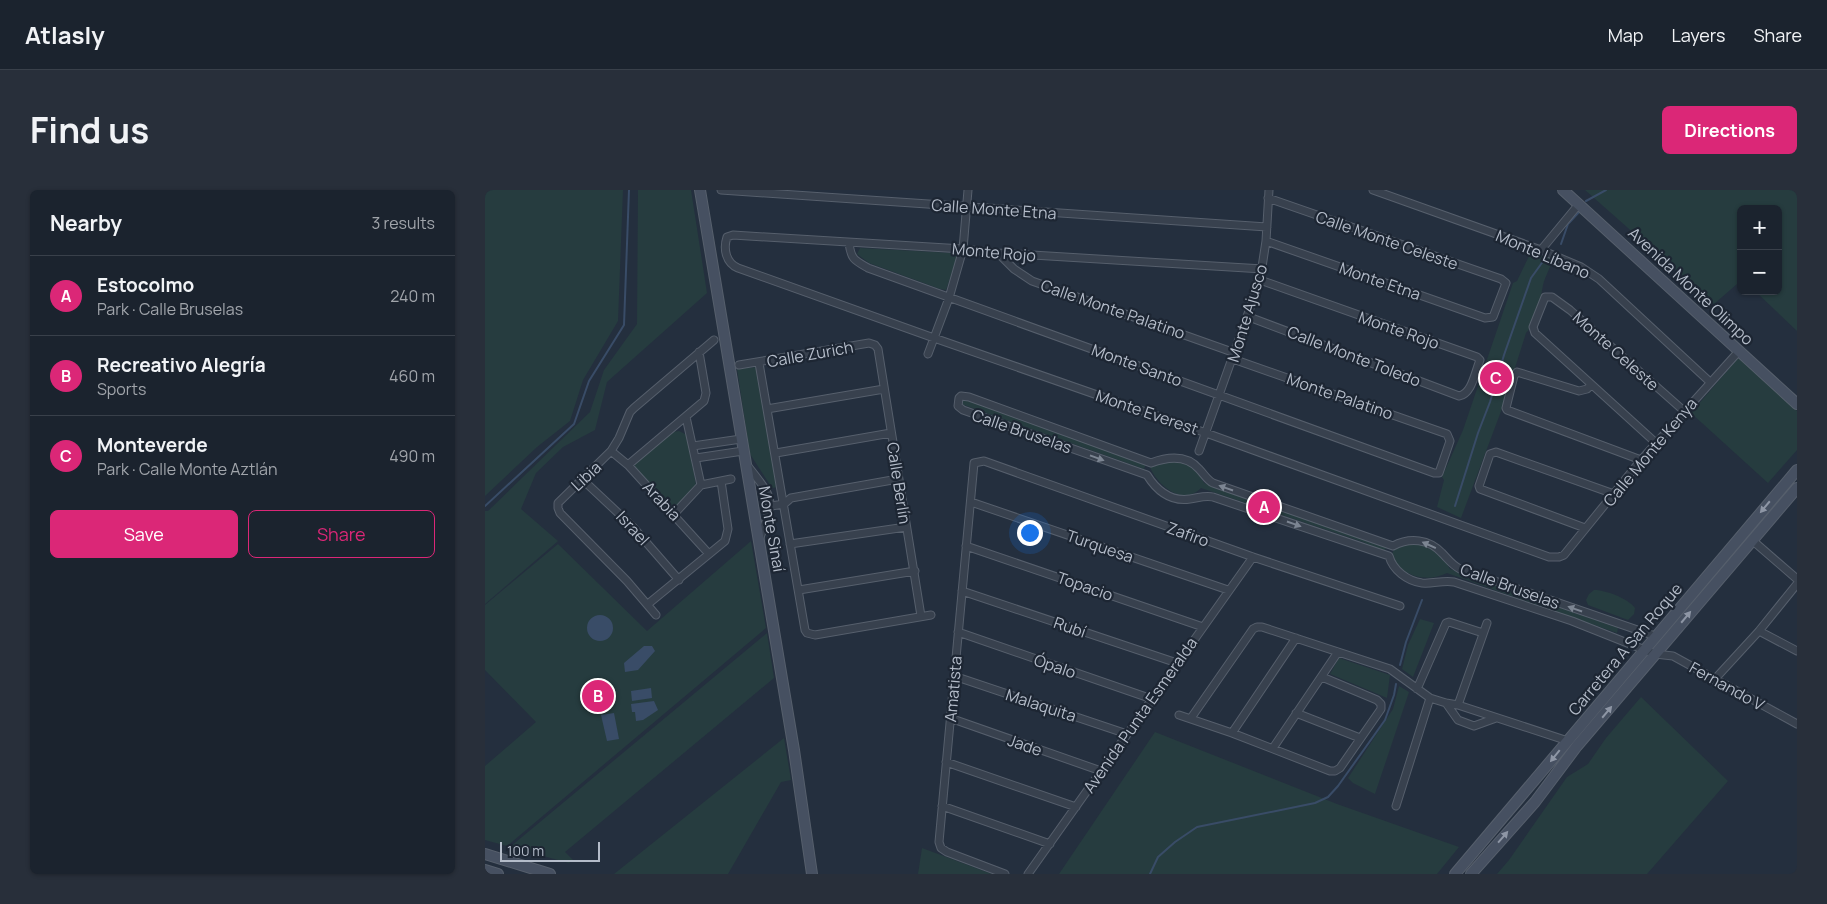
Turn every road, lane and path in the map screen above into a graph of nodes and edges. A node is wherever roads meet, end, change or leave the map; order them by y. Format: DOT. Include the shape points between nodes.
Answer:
graph roads {
  1 [pos="700,190"];
  2 [pos="721,190"];
  3 [pos="968,190"];
  4 [pos="1373,190"];
  5 [pos="1563,190"];
  6 [pos="1268,194"];
  7 [pos="1579,204"];
  8 [pos="967,208"];
  9 [pos="1267,227"];
  10 [pos="1266,241"];
  11 [pos="708,243"];
  12 [pos="849,243"];
  13 [pos="963,249"];
  14 [pos="1541,250"];
  15 [pos="725,251"];
  16 [pos="999,254"];
  17 [pos="1263,269"];
  18 [pos="1261,280"];
  19 [pos="949,298"];
  20 [pos="1249,317"];
  21 [pos="1493,317"];
  22 [pos="934,338"];
  23 [pos="714,340"];
  24 [pos="878,348"];
  25 [pos="1739,351"];
  26 [pos="699,352"];
  27 [pos="928,354"];
  28 [pos="1234,356"];
  29 [pos="759,362"];
  30 [pos="739,365"];
  31 [pos="1710,382"];
  32 [pos="1591,385"];
  33 [pos="884,389"];
  34 [pos="1220,395"];
  35 [pos="1459,396"];
  36 [pos="1797,404"];
  37 [pos="767,409"];
  38 [pos="1684,411"];
  39 [pos="686,417"];
  40 [pos="1206,432"];
  41 [pos="891,434"];
  42 [pos="741,439"];
  43 [pos="1656,443"];
  44 [pos="693,446"];
  45 [pos="611,451"];
  46 [pos="743,451"];
  47 [pos="1199,451"];
  48 [pos="776,453"];
  49 [pos="696,458"];
  50 [pos="1641,460"];
  51 [pos="977,461"];
  52 [pos="745,463"];
  53 [pos="1151,463"];
  54 [pos="628,465"];
  55 [pos="1797,470"];
  56 [pos="1439,473"];
  57 [pos="1147,475"];
  58 [pos="731,479"];
  59 [pos="898,479"];
  60 [pos="583,480"];
  61 [pos="721,481"];
  62 [pos="701,485"];
  63 [pos="1797,488"];
  64 [pos="782,494"];
  65 [pos="1614,494"];
  66 [pos="770,496"];
  67 [pos="791,498"];
  68 [pos="971,502"];
  69 [pos="784,504"];
  70 [pos="771,506"];
  71 [pos="674,514"];
  72 [pos="906,527"];
  73 [pos="1585,528"];
  74 [pos="1752,540"];
  75 [pos="758,542"];
  76 [pos="790,544"];
  77 [pos="966,546"];
  78 [pos="1393,546"];
  79 [pos="709,554"];
  80 [pos="1564,555"];
  81 [pos="1389,556"];
  82 [pos="1253,557"];
  83 [pos="915,571"];
  84 [pos="679,580"];
  85 [pos="1797,580"];
  86 [pos="1797,584"];
  87 [pos="799,590"];
  88 [pos="1229,590"];
  89 [pos="962,591"];
  90 [pos="647,604"];
  91 [pos="1400,606"];
  92 [pos="656,615"];
  93 [pos="931,615"];
  94 [pos="921,616"];
  95 [pos="1487,623"];
  96 [pos="1203,627"];
  97 [pos="1638,630"];
  98 [pos="1759,631"];
  99 [pos="958,632"];
  100 [pos="1483,633"];
  101 [pos="1655,636"];
  102 [pos="1296,638"];
  103 [pos="1632,644"];
  104 [pos="1644,649"];
  105 [pos="1338,652"];
  106 [pos="1797,652"];
  107 [pos="1655,654"];
  108 [pos="1177,663"];
  109 [pos="954,676"];
  110 [pos="1322,678"];
  111 [pos="1714,680"];
  112 [pos="1417,689"];
  113 [pos="1430,698"];
  114 [pos="1152,699"];
  115 [pos="1446,703"];
  116 [pos="1458,705"];
  117 [pos="1296,712"];
  118 [pos="1179,715"];
  119 [pos="950,718"];
  120 [pos="1191,718"];
  121 [pos="1497,718"];
  122 [pos="1797,724"];
  123 [pos="1232,733"];
  124 [pos="1127,734"];
  125 [pos="1360,738"];
  126 [pos="1567,741"];
  127 [pos="1273,748"];
  128 [pos="946,762"];
  129 [pos="1101,771"];
  130 [pos="1543,771"];
  131 [pos="1535,802"];
  132 [pos="942,806"];
  133 [pos="1076,806"];
  134 [pos="1396,806"];
  135 [pos="1506,814"];
  136 [pos="1050,844"];
  137 [pos="485,854"];
  138 [pos="485,870"];
  139 [pos="498,874"];
  140 [pos="550,874"];
  141 [pos="812,874"];
  142 [pos="1005,874"];
  143 [pos="1028,874"];
  144 [pos="1455,874"];
  145 [pos="1471,874"];
  1 -- 11 [label="main road, Monte Sinaí"];
  2 -- 8 [label="street, Calle Monte Etna"];
  3 -- 8 [label="street"];
  4 -- 14 [label="street, Monte Líbano"];
  5 -- 7 [label="main road, Avenida Monte Olimpo"];
  6 -- 9 [label="street, Monte Ajusco"];
  6 -- 21 [label="street, Calle Monte Celeste" via="1501,279 1506,283"];
  7 -- 14 [label="street"];
  7 -- 25 [label="main road, Avenida Monte Olimpo"];
  8 -- 9 [label="street, Calle Monte Etna"];
  8 -- 13 [label="street"];
  9 -- 10 [label="street, Monte Ajusco"];
  10 -- 17 [label="street, Monte Ajusco"];
  10 -- 21 [label="street, Monte Etna" via="1485,318"];
  11 -- 15 [label="street"];
  11 -- 42 [label="main road, Monte Sinaí"];
  12 -- 13 [label="street, Monte Rojo"];
  12 -- 15 [label="street, Monte Rojo" via="733,234 727,237"];
  12 -- 19 [label="street, Monte Santo" via="854,259 868,268"];
  13 -- 16 [label="street, Monte Rojo"];
  13 -- 19 [label="street"];
  14 -- 31 [label="street, Monte Líbano" via="1581,267 1599,279"];
  15 -- 22 [label="street, Monte Everest" via="730,264 737,268"];
  16 -- 17 [label="street, Monte Rojo"];
  16 -- 28 [label="street, Calle Monte Palatino" via="1014,270 1032,281"];
  17 -- 18 [label="street, Monte Ajusco"];
  18 -- 20 [label="street, Monte Ajusco"];
  18 -- 35 [label="street, Monte Rojo" via="1477,357 1480,360 1469,390"];
  19 -- 22 [label="street"];
  19 -- 34 [label="street, Monte Santo"];
  20 -- 28 [label="street, Monte Ajusco"];
  20 -- 35 [label="street, Calle Monte Toledo"];
  22 -- 27 [label="street"];
  22 -- 40 [label="street, Monte Everest"];
  23 -- 26 [label="street, Libia"];
  24 -- 29 [label="street, Calle Zurich" via="869,343"];
  24 -- 33 [label="street, Calle Berlín"];
  25 -- 31 [label="street, Calle Monte Kenya"];
  25 -- 36 [label="main road, Avenida Monte Olimpo"];
  26 -- 39 [label="street" via="706,393 704,401"];
  26 -- 45 [label="street, Libia" via="634,408"];
  28 -- 34 [label="street, Monte Ajusco"];
  28 -- 56 [label="street, Monte Palatino" via="1447,434 1450,441"];
  29 -- 30 [label="street, Calle Zurich"];
  29 -- 37 [label="street"];
  31 -- 38 [label="street, Calle Monte Kenya"];
  32 -- 38 [label="street, Monte Celeste" via="1535,333 1533,327 1545,297 1553,297 1570,310"];
  32 -- 43 [label="street"];
  32 -- 50 [label="street" via="1579,391 1518,372 1505,406 1507,410"];
  33 -- 37 [label="street"];
  33 -- 41 [label="street, Calle Berlín"];
  34 -- 40 [label="street, Monte Ajusco"];
  34 -- 56 [label="street, Monte Santo"];
  37 -- 48 [label="street"];
  38 -- 43 [label="street, Calle Monte Kenya"];
  39 -- 44 [label="street"];
  39 -- 54 [label="street"];
  40 -- 47 [label="street, Monte Ajusco"];
  40 -- 80 [label="street, Monte Everest" via="1549,557"];
  41 -- 48 [label="street"];
  41 -- 59 [label="street, Calle Berlín"];
  42 -- 44 [label="street"];
  42 -- 46 [label="main road, Monte Sinaí"];
  43 -- 50 [label="street, Calle Monte Kenya"];
  44 -- 49 [label="street"];
  45 -- 54 [label="street, Arabia"];
  45 -- 60 [label="street, Libia"];
  46 -- 49 [label="street"];
  46 -- 52 [label="main road, Monte Sinaí"];
  48 -- 64 [label="street"];
  49 -- 62 [label="street"];
  50 -- 65 [label="street, Calle Monte Kenya"];
  51 -- 68 [label="street, Amatista" via="973,467"];
  51 -- 82 [label="street, Zafiro"];
  52 -- 66 [label="street"];
  52 -- 75 [label="main road, Monte Sinaí"];
  53 -- 57 [label="street"];
  53 -- 57 [label="street, Calle Bruselas, one-way" via="969,397 959,398 958,406 963,410"];
  78 -- 53 [label="street, Calle Bruselas, one-way" via="1213,483 1186,460 1165,458"];
  54 -- 71 [label="street, Arabia"];
  55 -- 101 [label="main road, Carretera A San Roque, one-way"];
  57 -- 81 [label="street, Calle Bruselas, one-way" via="1159,491 1171,498 1213,497"];
  58 -- 61 [label="street"];
  59 -- 67 [label="street"];
  59 -- 72 [label="street, Calle Berlín"];
  60 -- 84 [label="street, Israel" via="632,526"];
  60 -- 90 [label="street, Libia" via="559,501 559,510"];
  61 -- 62 [label="street"];
  61 -- 79 [label="street" via="728,529 725,541"];
  62 -- 71 [label="street"];
  63 -- 74 [label="main road, Carretera A San Roque"];
  64 -- 66 [label="street"];
  64 -- 67 [label="street"];
  64 -- 69 [label="street"];
  65 -- 73 [label="street, Calle Monte Kenya"];
  65 -- 73 [label="street" via="1496,452 1490,454 1479,486 1481,490"];
  66 -- 70 [label="street"];
  67 -- 69 [label="street"];
  68 -- 77 [label="street, Amatista"];
  68 -- 88 [label="street, Turquesa"];
  69 -- 70 [label="street"];
  69 -- 76 [label="street"];
  70 -- 75 [label="street"];
  71 -- 79 [label="street, Arabia"];
  72 -- 76 [label="street"];
  72 -- 83 [label="street, Calle Berlín"];
  73 -- 80 [label="street, Calle Monte Kenya"];
  74 -- 85 [label="street"];
  107 -- 74 [label="main road, Carretera A San Roque, one-way"];
  75 -- 141 [label="main road, Monte Sinaí"];
  76 -- 87 [label="street"];
  77 -- 89 [label="street, Amatista"];
  77 -- 96 [label="street, Topacio"];
  78 -- 81 [label="street"];
  97 -- 78 [label="street, Calle Bruselas, one-way" via="1460,570 1436,547 1421,541 1407,540"];
  79 -- 84 [label="street"];
  81 -- 103 [label="street, Calle Bruselas" via="1397,571 1418,582 1454,582"];
  82 -- 88 [label="street, Avenida Punta Esmeralda"];
  82 -- 91 [label="street, Zafiro"];
  83 -- 87 [label="street"];
  83 -- 94 [label="street, Calle Berlín"];
  84 -- 90 [label="street"];
  86 -- 98 [label="street"];
  87 -- 94 [label="street" via="805,630 811,635"];
  88 -- 96 [label="street, Avenida Punta Esmeralda"];
  89 -- 99 [label="street, Amatista"];
  89 -- 108 [label="street, Rubí"];
  90 -- 92 [label="street, Libia"];
  93 -- 94 [label="street"];
  95 -- 100 [label="street"];
  96 -- 108 [label="street, Avenida Punta Esmeralda"];
  97 -- 101 [label="street, Calle Bruselas"];
  97 -- 103 [label="street"];
  98 -- 106 [label="street"];
  98 -- 111 [label="street"];
  99 -- 109 [label="street, Amatista"];
  99 -- 114 [label="street, Ópalo"];
  100 -- 112 [label="street" via="1446,623"];
  100 -- 116 [label="street"];
  101 -- 104 [label="main road, Carretera A San Roque"];
  102 -- 105 [label="street"];
  102 -- 120 [label="street" via="1262,627 1253,629"];
  102 -- 123 [label="street"];
  103 -- 104 [label="street, Calle Bruselas"];
  104 -- 107 [label="street, Fernando V"];
  104 -- 126 [label="main road, Carretera A San Roque"];
  105 -- 110 [label="street"];
  105 -- 112 [label="street" via="1390,669"];
  107 -- 111 [label="street, Fernando V" via="1673,656"];
  131 -- 107 [label="main road, Carretera A San Roque, one-way" via="1577,746"];
  108 -- 114 [label="street, Avenida Punta Esmeralda"];
  109 -- 119 [label="street, Amatista"];
  109 -- 124 [label="street, Malaquita"];
  110 -- 117 [label="street"];
  110 -- 125 [label="street" via="1381,704 1381,709"];
  111 -- 122 [label="street, Fernando V"];
  112 -- 113 [label="street"];
  113 -- 115 [label="street"];
  113 -- 134 [label="street"];
  114 -- 124 [label="street, Avenida Punta Esmeralda"];
  115 -- 116 [label="street"];
  115 -- 121 [label="street" via="1458,720 1474,726"];
  116 -- 121 [label="street"];
  117 -- 125 [label="street"];
  117 -- 127 [label="street"];
  118 -- 120 [label="street"];
  119 -- 128 [label="street, Amatista"];
  119 -- 129 [label="street, Jade"];
  120 -- 123 [label="street"];
  121 -- 126 [label="street"];
  123 -- 127 [label="street"];
  124 -- 129 [label="street, Avenida Punta Esmeralda"];
  125 -- 127 [label="street" via="1335,771"];
  126 -- 130 [label="main road, Carretera A San Roque, one-way"];
  128 -- 132 [label="street, Amatista"];
  128 -- 133 [label="street"];
  129 -- 133 [label="street, Avenida Punta Esmeralda"];
  130 -- 131 [label="main road" via="1534,794"];
  130 -- 135 [label="main road, Carretera A San Roque"];
  131 -- 135 [label="main road" via="1526,802"];
  145 -- 131 [label="main road, Carretera A San Roque, one-way"];
  132 -- 136 [label="street"];
  132 -- 142 [label="street, Amatista" via="941,848"];
  133 -- 136 [label="street, Avenida Punta Esmeralda"];
  135 -- 144 [label="main road, Carretera A San Roque"];
  136 -- 143 [label="street, Avenida Punta Esmeralda"];
  137 -- 140 [label="main road"];
  138 -- 139 [label="main road"];
}
